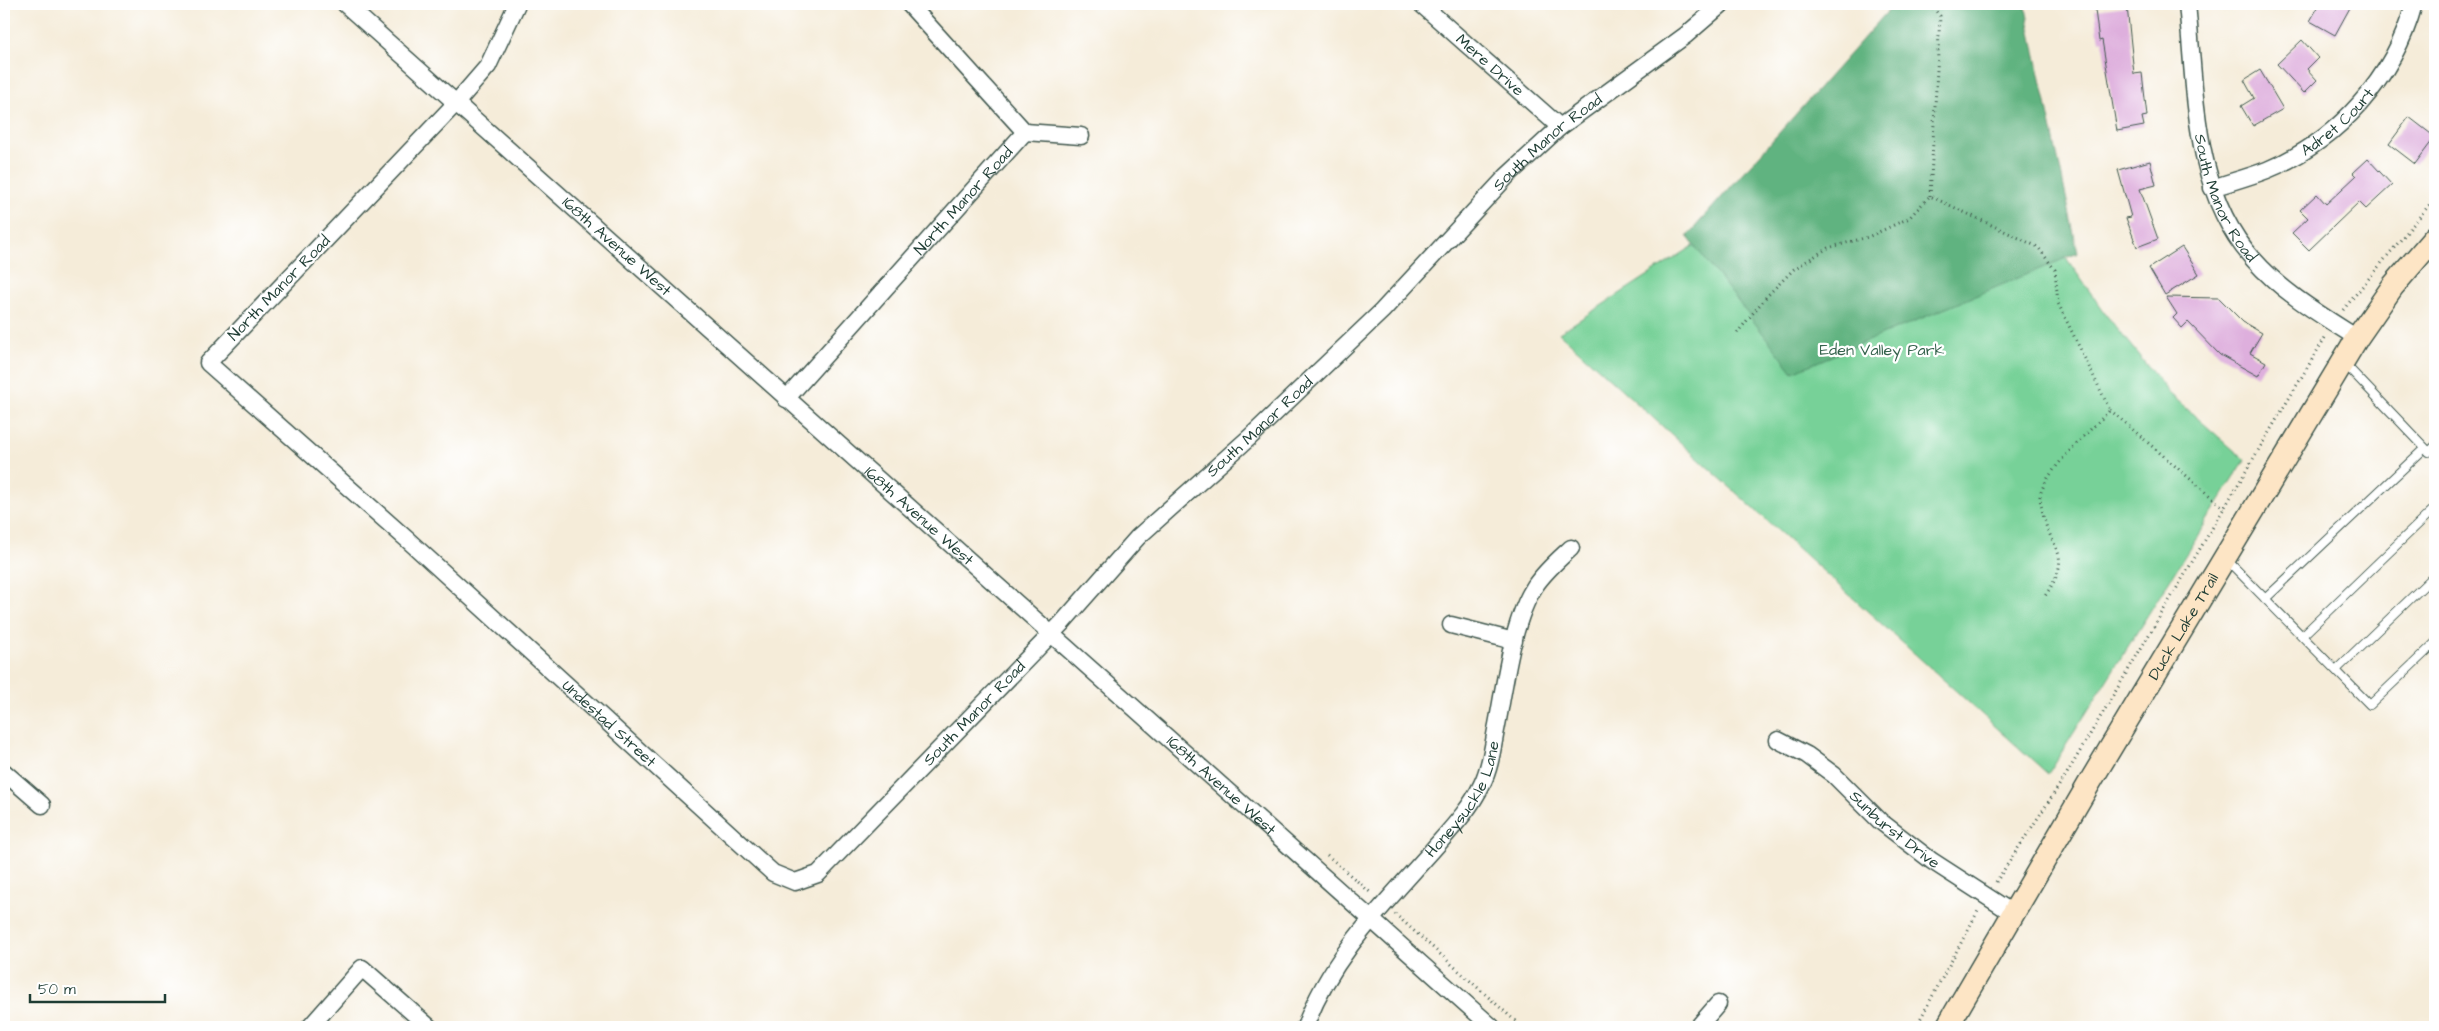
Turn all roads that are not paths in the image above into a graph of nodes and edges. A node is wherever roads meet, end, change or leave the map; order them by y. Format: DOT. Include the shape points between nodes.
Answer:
graph roads {
  1 [pos="345,4"];
  2 [pos="517,4"];
  3 [pos="909,4"];
  4 [pos="1420,4"];
  5 [pos="1722,4"];
  6 [pos="2187,4"];
  7 [pos="2414,4"];
  8 [pos="456,103"];
  9 [pos="1560,127"];
  10 [pos="1026,132"];
  11 [pos="1081,136"];
  12 [pos="2212,188"];
  13 [pos="2435,237"];
  14 [pos="2357,338"];
  15 [pos="2342,361"];
  16 [pos="786,399"];
  17 [pos="2435,446"];
  18 [pos="2427,450"];
  19 [pos="2435,458"];
  20 [pos="2435,508"];
  21 [pos="410,542"];
  22 [pos="1571,548"];
  23 [pos="2224,557"];
  24 [pos="2435,575"];
  25 [pos="2265,599"];
  26 [pos="1451,625"];
  27 [pos="1050,635"];
  28 [pos="2302,636"];
  29 [pos="1514,641"];
  30 [pos="2435,643"];
  31 [pos="2336,670"];
  32 [pos="1778,740"];
  33 [pos="4,772"];
  34 [pos="42,805"];
  35 [pos="818,874"];
  36 [pos="2014,914"];
  37 [pos="1371,919"];
  38 [pos="1718,1004"];
  39 [pos="310,1027"];
  40 [pos="429,1027"];
  41 [pos="1305,1027"];
  42 [pos="1492,1027"];
  43 [pos="1698,1027"];
  44 [pos="1947,1027"];
  1 -- 8 [label="street, 168th Avenue West"];
  2 -- 8 [label="street, North Manor Road" via="488,66"];
  3 -- 10 [label="street, North Manor Road"];
  4 -- 9 [label="street, Mere Drive"];
  5 -- 9 [label="street, South Manor Road" via="1686,35"];
  6 -- 12 [label="street, South Manor Road" via="2202,151"];
  7 -- 12 [label="street, Adret Court" via="2395,56 2369,94 2342,123 2306,149 2268,170"];
  8 -- 16 [label="street, 168th Avenue West"];
  8 -- 21 [label="street, North Manor Road" via="208,362"];
  9 -- 27 [label="street, South Manor Road" via="1507,176 1382,312 1250,437 1138,536"];
  10 -- 11 [label="street"];
  10 -- 16 [label="street, North Manor Road"];
  12 -- 14 [label="street, South Manor Road" via="2232,230 2254,260 2308,308"];
  13 -- 14 [label="street, Duck Lake Trail" via="2393,286"];
  14 -- 15 [label="street, Duck Lake Trail"];
  15 -- 18 [label="lane"];
  15 -- 23 [label="street, Duck Lake Trail"];
  16 -- 27 [label="street, 168th Avenue West"];
  17 -- 18 [label="lane"];
  18 -- 19 [label="lane"];
  18 -- 25 [label="lane"];
  20 -- 28 [label="lane"];
  21 -- 35 [label="street, Undestad Street" via="772,873 795,882"];
  22 -- 29 [label="street, Honeysuckle Lane" via="1550,566 1534,588"];
  23 -- 25 [label="lane"];
  23 -- 36 [label="street, Duck Lake Trail"];
  24 -- 31 [label="lane"];
  25 -- 28 [label="lane"];
  26 -- 29 [label="street"];
  27 -- 35 [label="street, South Manor Road"];
  27 -- 37 [label="street, 168th Avenue West"];
  28 -- 31 [label="lane"];
  29 -- 37 [label="street, Honeysuckle Lane" via="1483,783 1468,809"];
  30 -- 31 [label="lane" via="2370,705"];
  32 -- 36 [label="street, Sunburst Drive" via="1807,755 1834,775 1880,821 1932,861"];
  33 -- 34 [label="street"];
  36 -- 44 [label="street, Duck Lake Trail"];
  37 -- 41 [label="street, Honeysuckle Lane" via="1332,970"];
  37 -- 42 [label="street, 168th Avenue West"];
  38 -- 43 [label="street"];
  39 -- 40 [label="street" via="362,968"];
}
